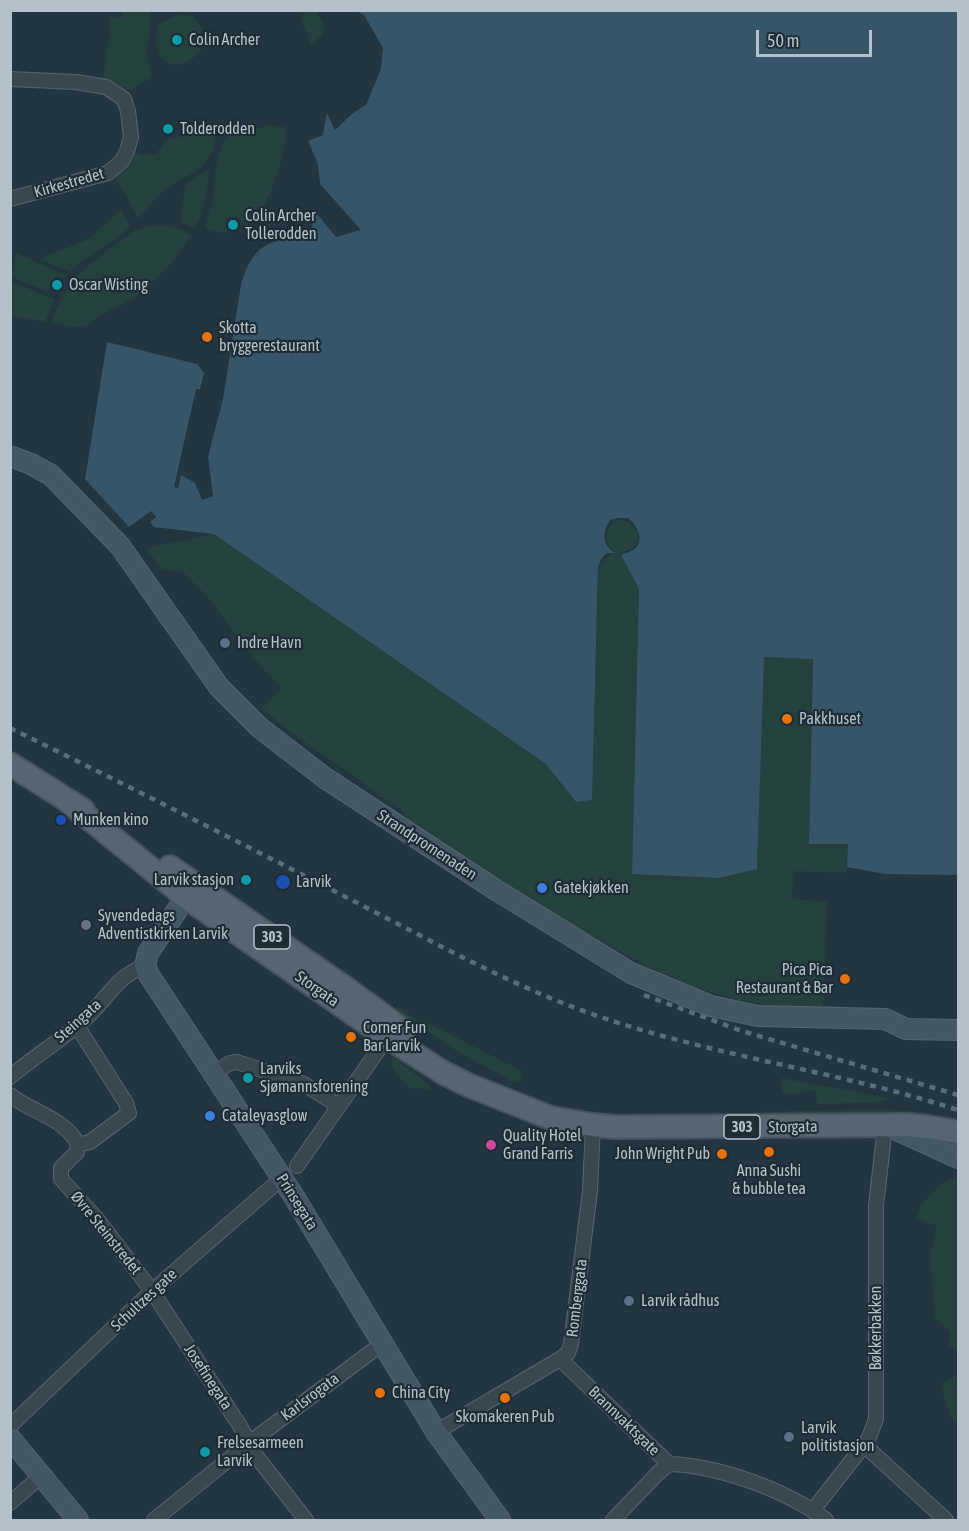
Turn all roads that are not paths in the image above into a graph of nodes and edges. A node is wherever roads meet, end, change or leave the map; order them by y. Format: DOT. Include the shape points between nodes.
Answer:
graph roads {
  1 [pos="10,80"];
  2 [pos="10,199"];
  3 [pos="10,456"];
  4 [pos="10,764"];
  5 [pos="190,891"];
  6 [pos="145,966"];
  7 [pos="77,1026"];
  8 [pos="958,1030"];
  9 [pos="392,1031"];
  10 [pos="214,1073"];
  11 [pos="10,1077"];
  12 [pos="10,1095"];
  13 [pos="339,1106"];
  14 [pos="593,1125"];
  15 [pos="886,1126"];
  16 [pos="953,1131"];
  17 [pos="78,1145"];
  18 [pos="956,1157"];
  19 [pos="290,1172"];
  20 [pos="152,1291"];
  21 [pos="383,1343"];
  22 [pos="560,1359"];
  23 [pos="10,1426"];
  24 [pos="436,1432"];
  25 [pos="10,1438"];
  26 [pos="249,1443"];
  27 [pos="864,1445"];
  28 [pos="669,1464"];
  29 [pos="41,1476"];
  30 [pos="10,1503"];
  31 [pos="813,1510"];
  32 [pos="78,1521"];
  33 [pos="154,1521"];
  34 [pos="306,1521"];
  35 [pos="500,1521"];
  36 [pos="613,1521"];
  37 [pos="826,1521"];
  38 [pos="946,1521"];
  1 -- 2 [label="street, Kirkestredet" via="106,87 124,99 131,137 122,161 108,173"];
  3 -- 8 [label="main road, Strandpromenaden" via="51,475 120,546 219,687 260,728 326,778 496,891 631,973 711,1006 758,1016 885,1019 906,1029"];
  4 -- 5 [label="main road, Storgata / 303"];
  5 -- 6 [label="main road" via="148,953"];
  5 -- 9 [label="main road, Storgata / 303"];
  6 -- 7 [label="street, Steingata" via="132,970"];
  6 -- 10 [label="main road, Prinsegata"];
  7 -- 11 [label="street, Steingata"];
  7 -- 17 [label="street, Øvre Steinstredet" via="129,1113 90,1142"];
  9 -- 13 [label="street, Schultzes gate"];
  9 -- 14 [label="main road, Storgata / 303" via="444,1072 468,1085 551,1118"];
  10 -- 13 [label="street" via="237,1062 302,1083"];
  10 -- 19 [label="main road, Prinsegata"];
  12 -- 17 [label="street" via="59,1124 73,1135"];
  13 -- 19 [label="street, Schultzes gate"];
  14 -- 15 [label="main road, Storgata / 303"];
  14 -- 22 [label="street, Romberggata" via="590,1191 571,1344"];
  15 -- 16 [label="main road, Storgata / 303" via="928,1126"];
  15 -- 18 [label="main road"];
  15 -- 27 [label="street, Bøkkerbakken" via="876,1206 876,1419"];
  16 -- 18 [label="main road" via="948,1148"];
  17 -- 20 [label="street, Øvre Steinstredet" via="77,1152 61,1168 61,1179"];
  19 -- 20 [label="street, Schultzes gate"];
  19 -- 21 [label="main road, Prinsegata"];
  20 -- 23 [label="street, Schultzes gate"];
  20 -- 26 [label="street, Josefinegata"];
  21 -- 24 [label="main road, Prinsegata"];
  21 -- 26 [label="street, Karlsrogata"];
  22 -- 24 [label="street, Romberggata"];
  22 -- 28 [label="street, Brannvaktsgate"];
  24 -- 35 [label="main road, Prinsegata"];
  25 -- 29 [label="main road"];
  26 -- 33 [label="street, Karlsrogata"];
  26 -- 34 [label="street, Josefinegata"];
  27 -- 31 [label="street, Bøkkerbakken"];
  27 -- 38 [label="street"];
  28 -- 31 [label="street, Brannvaktsgate" via="710,1469 761,1486"];
  28 -- 36 [label="street"];
  29 -- 30 [label="street"];
  29 -- 32 [label="main road"];
  31 -- 37 [label="street, Brannvaktsgate"];
}
